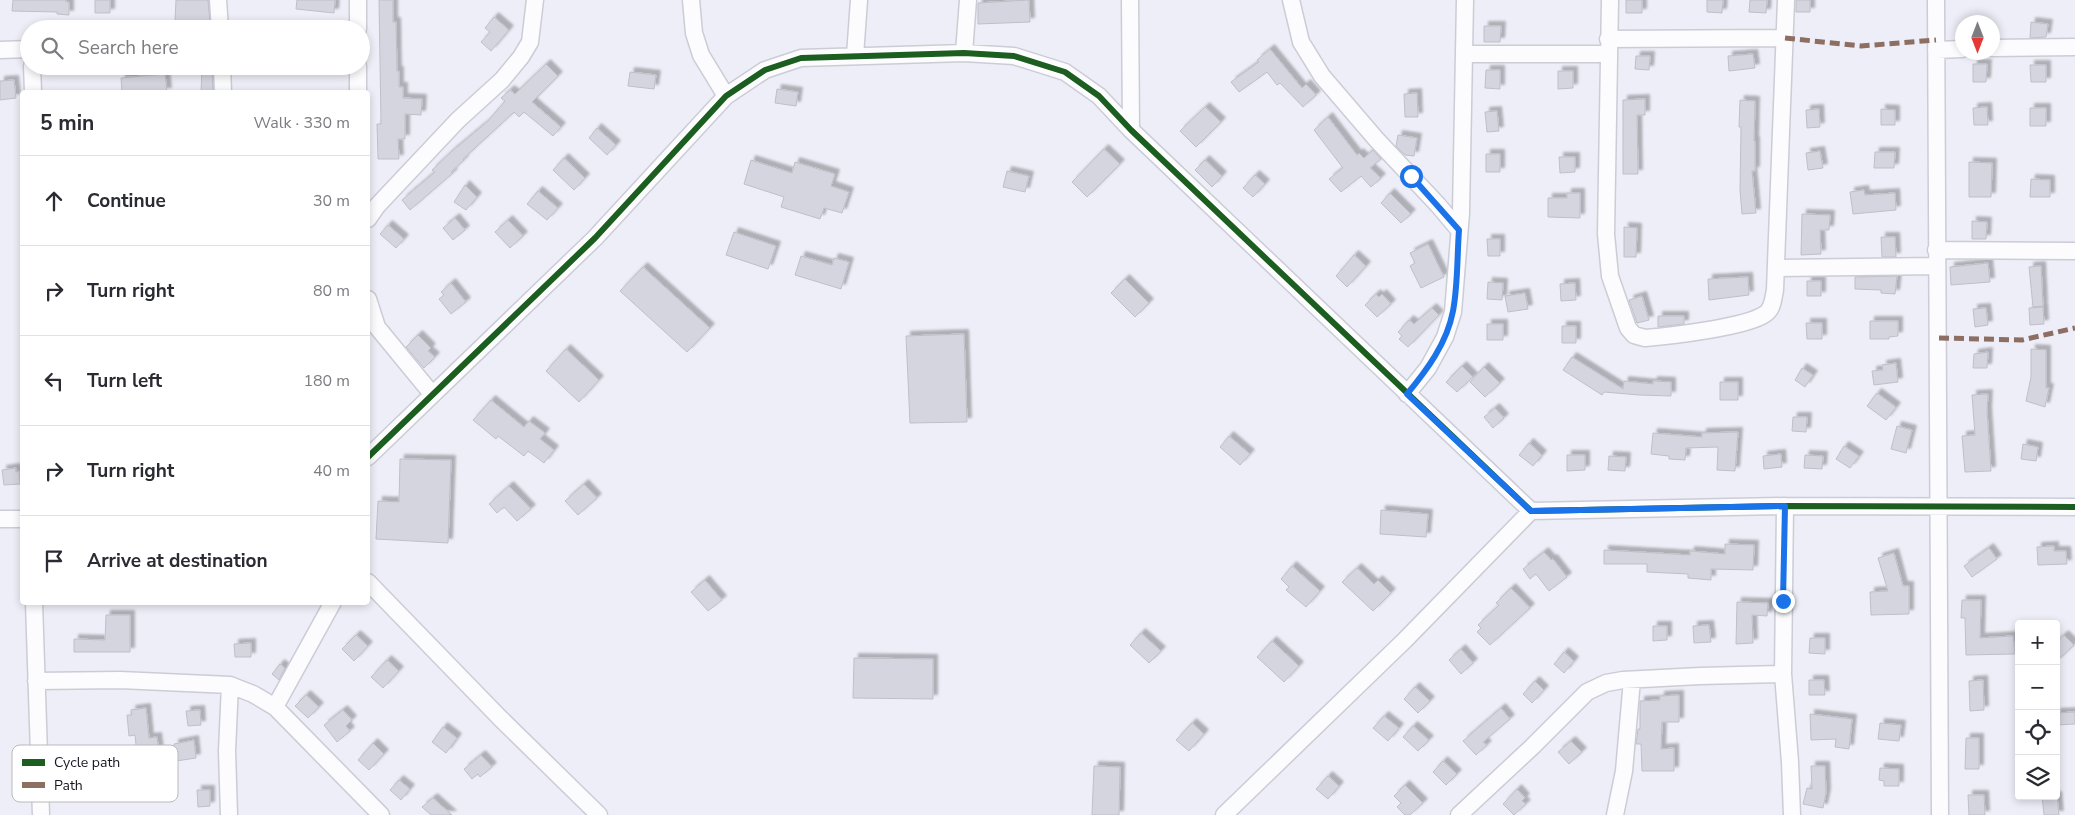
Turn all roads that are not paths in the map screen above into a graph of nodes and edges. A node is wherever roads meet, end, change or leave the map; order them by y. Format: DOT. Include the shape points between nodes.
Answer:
graph roads {
  1 [pos="218,0"];
  2 [pos="358,0"];
  3 [pos="535,0"];
  4 [pos="691,0"];
  5 [pos="859,0"];
  6 [pos="968,0"];
  7 [pos="1130,0"];
  8 [pos="1292,0"];
  9 [pos="1465,0"];
  10 [pos="1610,0"];
  11 [pos="1786,0"];
  12 [pos="1936,0"];
  13 [pos="219,20"];
  14 [pos="358,20"];
  15 [pos="1785,38"];
  16 [pos="1608,46"];
  17 [pos="2075,47"];
  18 [pos="2000,48"];
  19 [pos="20,49"];
  20 [pos="0,50"];
  21 [pos="1936,50"];
  22 [pos="1955,50"];
  23 [pos="964,53"];
  24 [pos="1464,54"];
  25 [pos="855,56"];
  26 [pos="32,75"];
  27 [pos="222,75"];
  28 [pos="358,75"];
  29 [pos="33,90"];
  30 [pos="223,90"];
  31 [pos="358,90"];
  32 [pos="726,96"];
  33 [pos="1131,130"];
  34 [pos="370,216"];
  35 [pos="1459,230"];
  36 [pos="2075,251"];
  37 [pos="1937,258"];
  38 [pos="1776,268"];
  39 [pos="370,305"];
  40 [pos="432,394"];
  41 [pos="1407,394"];
  42 [pos="370,455"];
  43 [pos="1785,506"];
  44 [pos="1940,506"];
  45 [pos="2075,507"];
  46 [pos="1531,511"];
  47 [pos="0,518"];
  48 [pos="20,519"];
  49 [pos="370,584"];
  50 [pos="34,605"];
  51 [pos="331,605"];
  52 [pos="1783,674"];
  53 [pos="1632,680"];
  54 [pos="36,681"];
  55 [pos="230,685"];
  56 [pos="275,707"];
  57 [pos="38,745"];
  58 [pos="41,802"];
  59 [pos="368,809"];
  60 [pos="41,815"];
  61 [pos="229,815"];
  62 [pos="381,815"];
  63 [pos="599,815"];
  64 [pos="1224,815"];
  65 [pos="1459,815"];
  66 [pos="1615,815"];
  67 [pos="1792,815"];
  68 [pos="1940,815"];
  1 -- 13 [label="street"];
  2 -- 14 [label="street"];
  3 -- 34 [label="street" via="530,42 521,57"];
  4 -- 32 [label="street" via="694,33 701,55"];
  5 -- 25 [label="street"];
  6 -- 23 [label="street"];
  7 -- 33 [label="street"];
  8 -- 35 [label="street" via="1301,42 1322,76"];
  9 -- 24 [label="street"];
  10 -- 16 [label="street"];
  11 -- 15 [label="street"];
  12 -- 21 [label="street"];
  15 -- 16 [label="street"];
  15 -- 38 [label="street"];
  16 -- 24 [label="street"];
  16 -- 38 [label="street" via="1607,252 1610,276 1628,328 1634,335 1645,338 1729,326 1757,318 1772,306"];
  17 -- 18 [label="street"];
  19 -- 20 [label="street"];
  21 -- 22 [label="street"];
  21 -- 37 [label="street"];
  23 -- 25 [label="street"];
  23 -- 33 [label="street" via="1014,56 1065,72 1099,96"];
  24 -- 35 [label="street"];
  25 -- 32 [label="street" via="801,58 765,70"];
  26 -- 29 [label="street"];
  27 -- 30 [label="street"];
  28 -- 31 [label="street"];
  32 -- 40 [label="street" via="595,238"];
  33 -- 41 [label="street"];
  35 -- 41 [label="street" via="1453,312 1445,337 1428,368"];
  36 -- 37 [label="street"];
  37 -- 38 [label="street"];
  37 -- 44 [label="street"];
  39 -- 40 [label="street" via="377,327"];
  40 -- 42 [label="street"];
  41 -- 46 [label="street"];
  43 -- 44 [label="street"];
  43 -- 46 [label="street"];
  43 -- 52 [label="street"];
  44 -- 45 [label="street"];
  44 -- 68 [label="street"];
  46 -- 64 [label="street" via="1405,640"];
  47 -- 48 [label="street"];
  49 -- 63 [label="street"];
  50 -- 54 [label="street"];
  51 -- 56 [label="street"];
  52 -- 53 [label="street"];
  52 -- 67 [label="street"];
  53 -- 65 [label="street" via="1606,683 1587,692"];
  53 -- 66 [label="street" via="1624,770"];
  54 -- 55 [label="street" via="120,680"];
  54 -- 57 [label="street"];
  55 -- 56 [label="street"];
  55 -- 61 [label="street" via="226,751"];
  56 -- 59 [label="street"];
  58 -- 60 [label="street"];
  59 -- 62 [label="street"];
}
